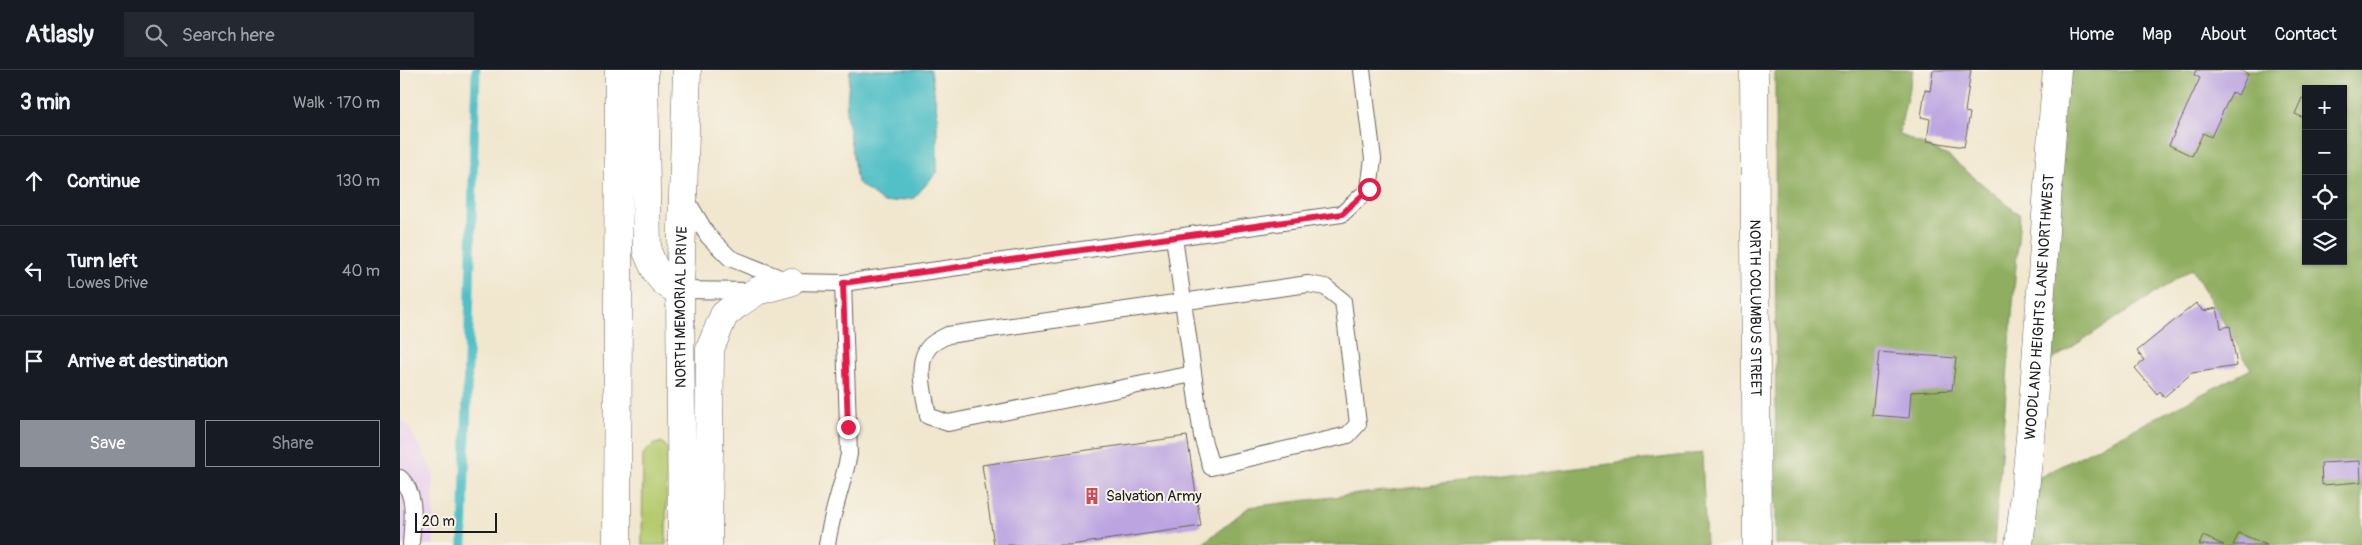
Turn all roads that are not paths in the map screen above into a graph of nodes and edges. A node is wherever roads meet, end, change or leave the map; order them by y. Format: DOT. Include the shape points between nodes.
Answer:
graph roads {
  1 [pos="619,70"];
  2 [pos="644,70"];
  3 [pos="687,70"];
  4 [pos="1362,70"];
  5 [pos="1754,70"];
  6 [pos="2058,70"];
  7 [pos="683,195"];
  8 [pos="1174,237"];
  9 [pos="790,282"];
  10 [pos="843,283"];
  11 [pos="680,290"];
  12 [pos="757,291"];
  13 [pos="1183,302"];
  14 [pos="1193,374"];
  15 [pos="400,478"];
  16 [pos="411,545"];
  17 [pos="617,545"];
  18 [pos="682,545"];
  19 [pos="708,545"];
  20 [pos="827,545"];
  21 [pos="1757,545"];
  22 [pos="2019,545"];
  1 -- 17 [label="main road"];
  2 -- 11 [label="main road" via="647,251 656,272 668,286"];
  3 -- 7 [label="main road, NORTH MEMORIAL DRIVE"];
  4 -- 8 [label="lane" via="1373,159 1369,189 1342,214"];
  5 -- 21 [label="main road, NORTH COLUMBUS STREET"];
  6 -- 22 [label="main road, WOODLAND HEIGHTS LANE NORTHWEST"];
  7 -- 9 [label="lane" via="708,236 730,258"];
  7 -- 11 [label="main road, NORTH MEMORIAL DRIVE"];
  8 -- 10 [label="lane"];
  8 -- 13 [label="lane"];
  9 -- 10 [label="lane"];
  9 -- 12 [label="main road"];
  10 -- 20 [label="lane" via="849,454"];
  11 -- 12 [label="lane"];
  11 -- 18 [label="main road, NORTH MEMORIAL DRIVE"];
  12 -- 19 [label="main road" via="724,315 710,349"];
  13 -- 14 [label="lane"];
  13 -- 14 [label="lane" via="1308,284 1325,287 1343,301 1358,424 1348,435 1211,467 1202,436"];
  13 -- 14 [label="lane" via="948,335 930,346 922,363 924,395 928,416 948,423"];
  15 -- 16 [label="lane" via="413,502"];
}
